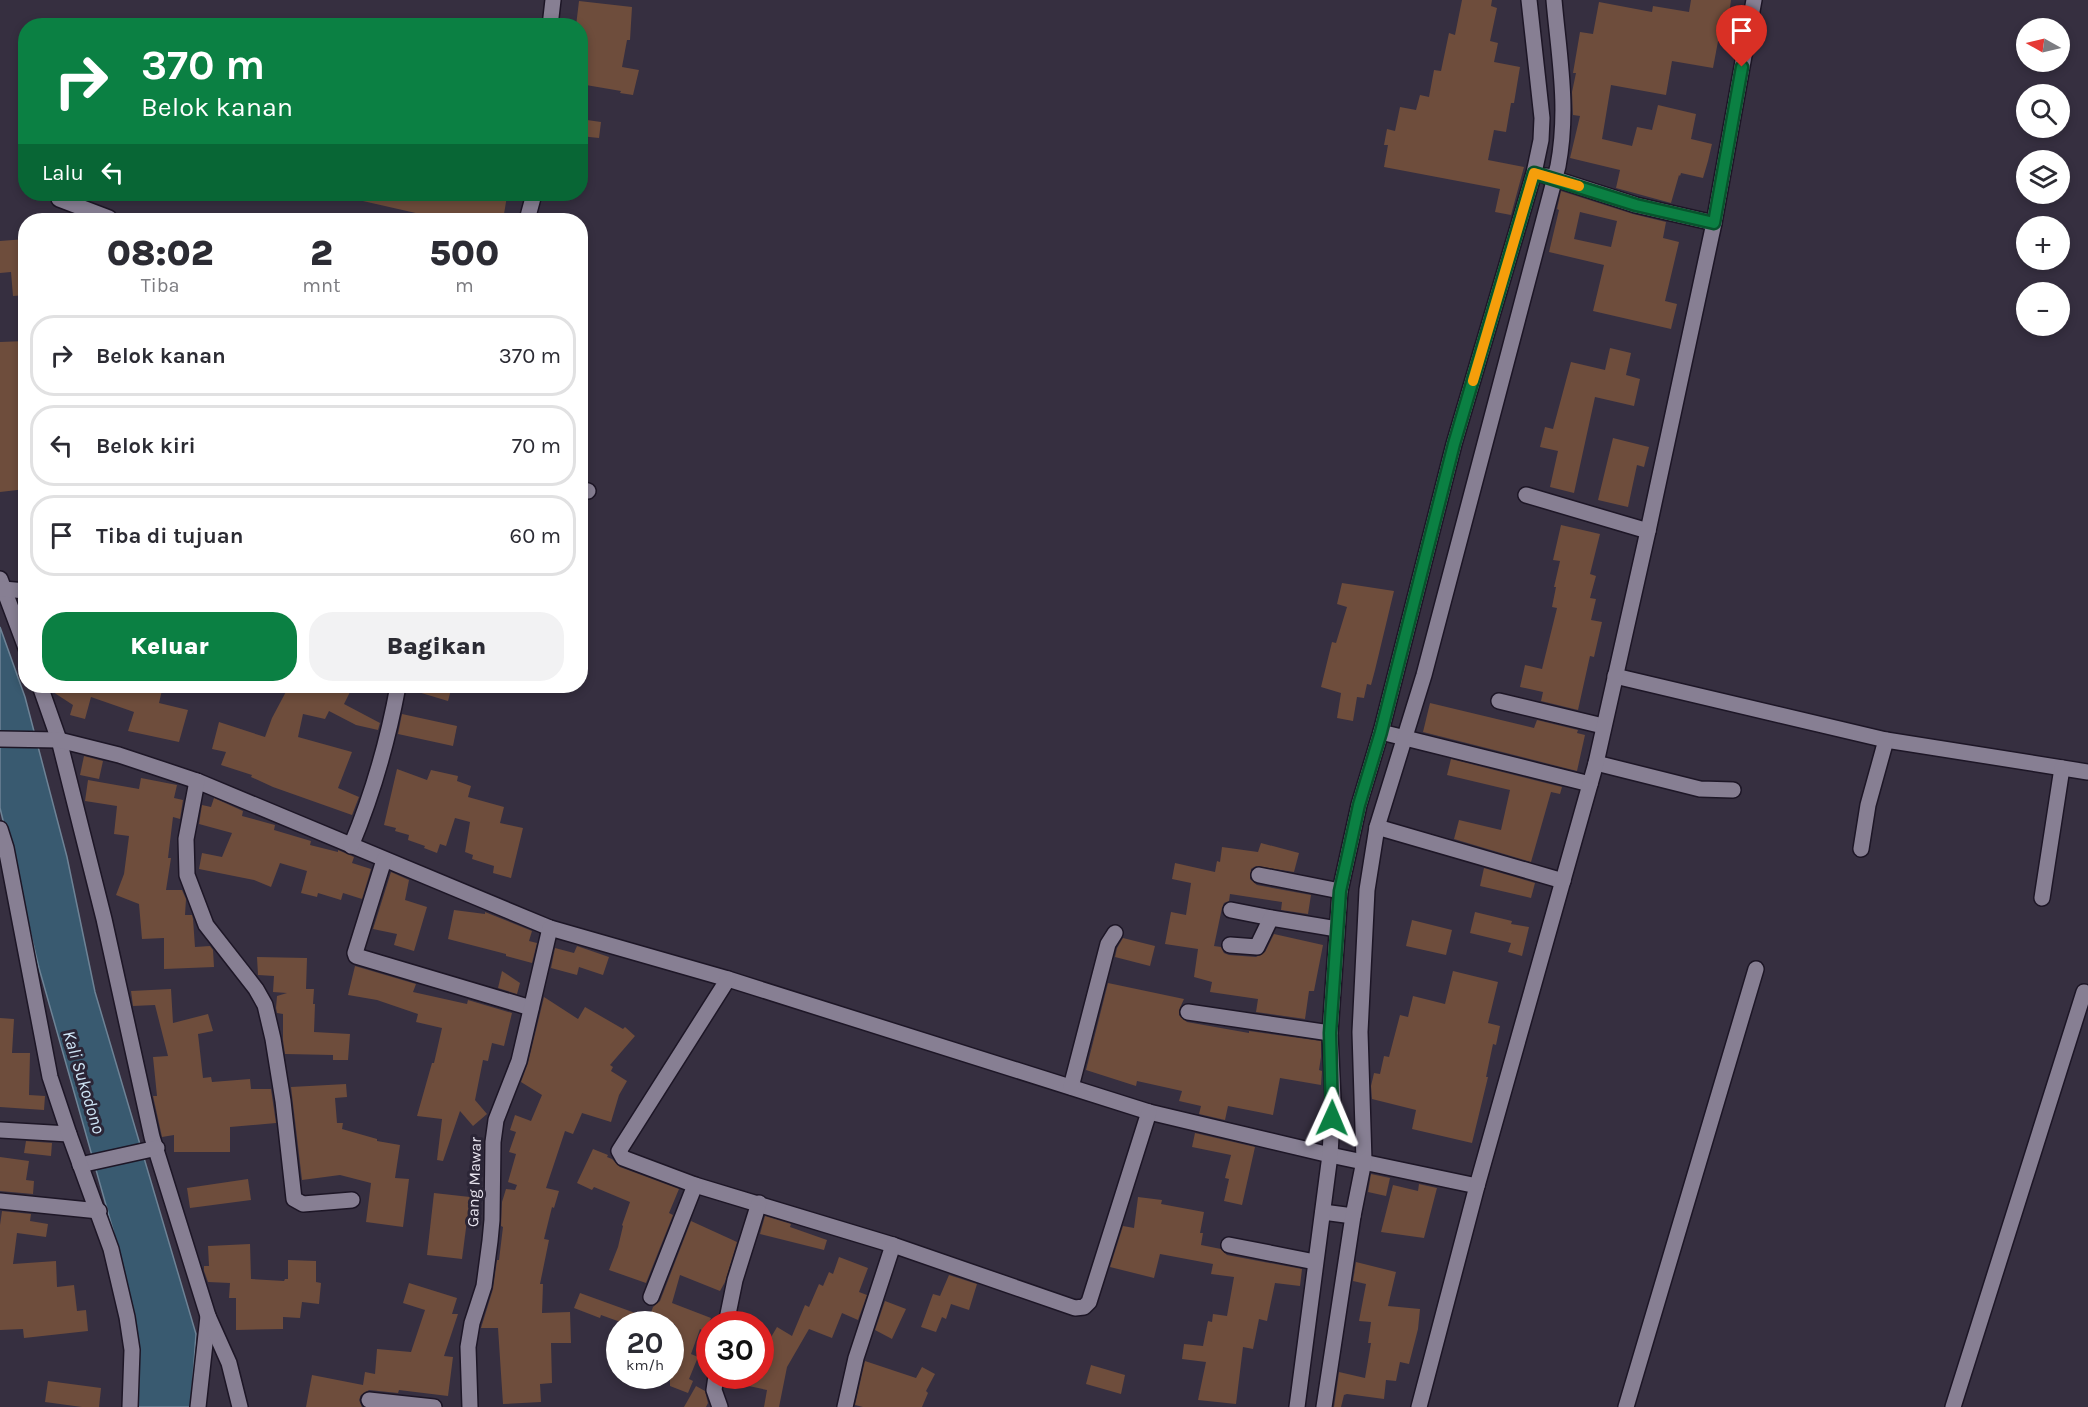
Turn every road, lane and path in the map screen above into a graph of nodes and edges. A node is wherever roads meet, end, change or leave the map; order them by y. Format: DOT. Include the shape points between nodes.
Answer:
graph roads {
  1 [pos="553,0"];
  2 [pos="1529,0"];
  3 [pos="1554,0"];
  4 [pos="1754,0"];
  5 [pos="551,18"];
  6 [pos="1545,176"];
  7 [pos="64,201"];
  8 [pos="96,213"];
  9 [pos="1714,223"];
  10 [pos="1526,495"];
  11 [pos="1648,531"];
  12 [pos="2,584"];
  13 [pos="18,589"];
  14 [pos="18,627"];
  15 [pos="1615,676"];
  16 [pos="42,693"];
  17 [pos="397,693"];
  18 [pos="1499,701"];
  19 [pos="1604,726"];
  20 [pos="1394,735"];
  21 [pos="0,739"];
  22 [pos="54,740"];
  23 [pos="1886,740"];
  24 [pos="1596,763"];
  25 [pos="2062,768"];
  26 [pos="2088,772"];
  27 [pos="197,781"];
  28 [pos="1590,784"];
  29 [pos="1733,790"];
  30 [pos="1372,802"];
  31 [pos="1377,827"];
  32 [pos="0,829"];
  33 [pos="351,846"];
  34 [pos="3,847"];
  35 [pos="1861,849"];
  36 [pos="384,860"];
  37 [pos="1258,875"];
  38 [pos="1563,881"];
  39 [pos="1340,891"];
  40 [pos="2042,898"];
  41 [pos="1231,910"];
  42 [pos="1271,918"];
  43 [pos="550,928"];
  44 [pos="1337,929"];
  45 [pos="1115,933"];
  46 [pos="1230,945"];
  47 [pos="1756,969"];
  48 [pos="728,979"];
  49 [pos="2084,992"];
  50 [pos="531,1008"];
  51 [pos="1188,1012"];
  52 [pos="1330,1033"];
  53 [pos="1071,1087"];
  54 [pos="1149,1112"];
  55 [pos="0,1130"];
  56 [pos="69,1134"];
  57 [pos="152,1149"];
  58 [pos="1348,1159"];
  59 [pos="85,1164"];
  60 [pos="695,1185"];
  61 [pos="1477,1186"];
  62 [pos="352,1200"];
  63 [pos="0,1201"];
  64 [pos="759,1203"];
  65 [pos="99,1211"];
  66 [pos="1326,1212"];
  67 [pos="1350,1216"];
  68 [pos="893,1245"];
  69 [pos="1229,1245"];
  70 [pos="1315,1262"];
  71 [pos="651,1297"];
  72 [pos="729,1311"];
  73 [pos="208,1316"];
  74 [pos="714,1389"];
  75 [pos="1300,1398"];
  76 [pos="369,1400"];
  77 [pos="1323,1400"];
  78 [pos="130,1407"];
  79 [pos="198,1407"];
  80 [pos="240,1407"];
  81 [pos="434,1407"];
  82 [pos="470,1407"];
  83 [pos="720,1407"];
  84 [pos="845,1407"];
  85 [pos="1419,1407"];
  86 [pos="1626,1407"];
  87 [pos="1953,1407"];
  1 -- 5 [label="street"];
  2 -- 6 [label="street"];
  3 -- 6 [label="street" via="1563,67 1563,142"];
  4 -- 9 [label="street"];
  6 -- 9 [label="street" via="1636,205"];
  6 -- 20 [label="street" via="1454,444"];
  6 -- 20 [label="street" via="1425,675"];
  7 -- 8 [label="street"];
  9 -- 11 [label="street"];
  10 -- 11 [label="street"];
  11 -- 15 [label="street"];
  12 -- 13 [label="street"];
  12 -- 14 [label="street"];
  15 -- 19 [label="street"];
  15 -- 23 [label="street"];
  16 -- 22 [label="street"];
  17 -- 33 [label="street" via="366,811"];
  18 -- 19 [label="street"];
  19 -- 24 [label="street"];
  20 -- 28 [label="street"];
  20 -- 30 [label="street"];
  20 -- 30 [label="street"];
  21 -- 22 [label="street"];
  22 -- 27 [label="street" via="119,755"];
  22 -- 57 [label="street" via="104,919"];
  23 -- 25 [label="street"];
  23 -- 35 [label="street" via="1868,805"];
  24 -- 28 [label="street"];
  24 -- 29 [label="street" via="1700,789"];
  25 -- 26 [label="street"];
  25 -- 40 [label="street"];
  27 -- 33 [label="street"];
  27 -- 62 [label="street" via="186,839 187,875 206,925 265,1005 283,1101 294,1199 303,1204"];
  28 -- 38 [label="street"];
  30 -- 31 [label="street"];
  30 -- 39 [label="street"];
  31 -- 38 [label="street"];
  31 -- 58 [label="street" via="1367,890 1360,1032"];
  32 -- 34 [label="street"];
  33 -- 36 [label="street"];
  34 -- 56 [label="street" via="50,1077"];
  36 -- 43 [label="street"];
  36 -- 50 [label="street" via="356,956"];
  37 -- 39 [label="street"];
  38 -- 61 [label="street"];
  39 -- 44 [label="street"];
  41 -- 42 [label="street"];
  42 -- 44 [label="street"];
  42 -- 46 [label="street" via="1257,947"];
  43 -- 48 [label="street"];
  43 -- 50 [label="street, Gang Mawar"];
  44 -- 52 [label="street"];
  45 -- 53 [label="street" via="1108,944"];
  47 -- 86 [label="street"];
  48 -- 53 [label="street"];
  48 -- 60 [label="street" via="619,1151 623,1158"];
  49 -- 87 [label="street"];
  50 -- 82 [label="street, Gang Mawar" via="519,1061 494,1131 490,1242 484,1286 468,1347"];
  51 -- 52 [label="street"];
  52 -- 58 [label="street" via="1333,1100"];
  53 -- 54 [label="street"];
  54 -- 58 [label="street"];
  54 -- 68 [label="street" via="1089,1302 1084,1307 1076,1308"];
  55 -- 56 [label="street"];
  56 -- 59 [label="street"];
  57 -- 59 [label="street"];
  57 -- 73 [label="street"];
  58 -- 61 [label="street"];
  58 -- 66 [label="street"];
  58 -- 67 [label="street"];
  59 -- 65 [label="street"];
  60 -- 64 [label="street"];
  60 -- 71 [label="street"];
  61 -- 85 [label="street"];
  63 -- 65 [label="street"];
  64 -- 68 [label="street"];
  64 -- 72 [label="street"];
  65 -- 78 [label="street" via="127,1317 132,1350"];
  66 -- 67 [label="street"];
  66 -- 70 [label="street"];
  67 -- 77 [label="street"];
  68 -- 84 [label="street" via="856,1358"];
  69 -- 70 [label="street"];
  70 -- 75 [label="street"];
  73 -- 79 [label="street"];
  73 -- 80 [label="street" via="229,1363"];
  74 -- 83 [label="street"];
  75 -- 77 [label="street"];
  76 -- 81 [label="street"];
}
